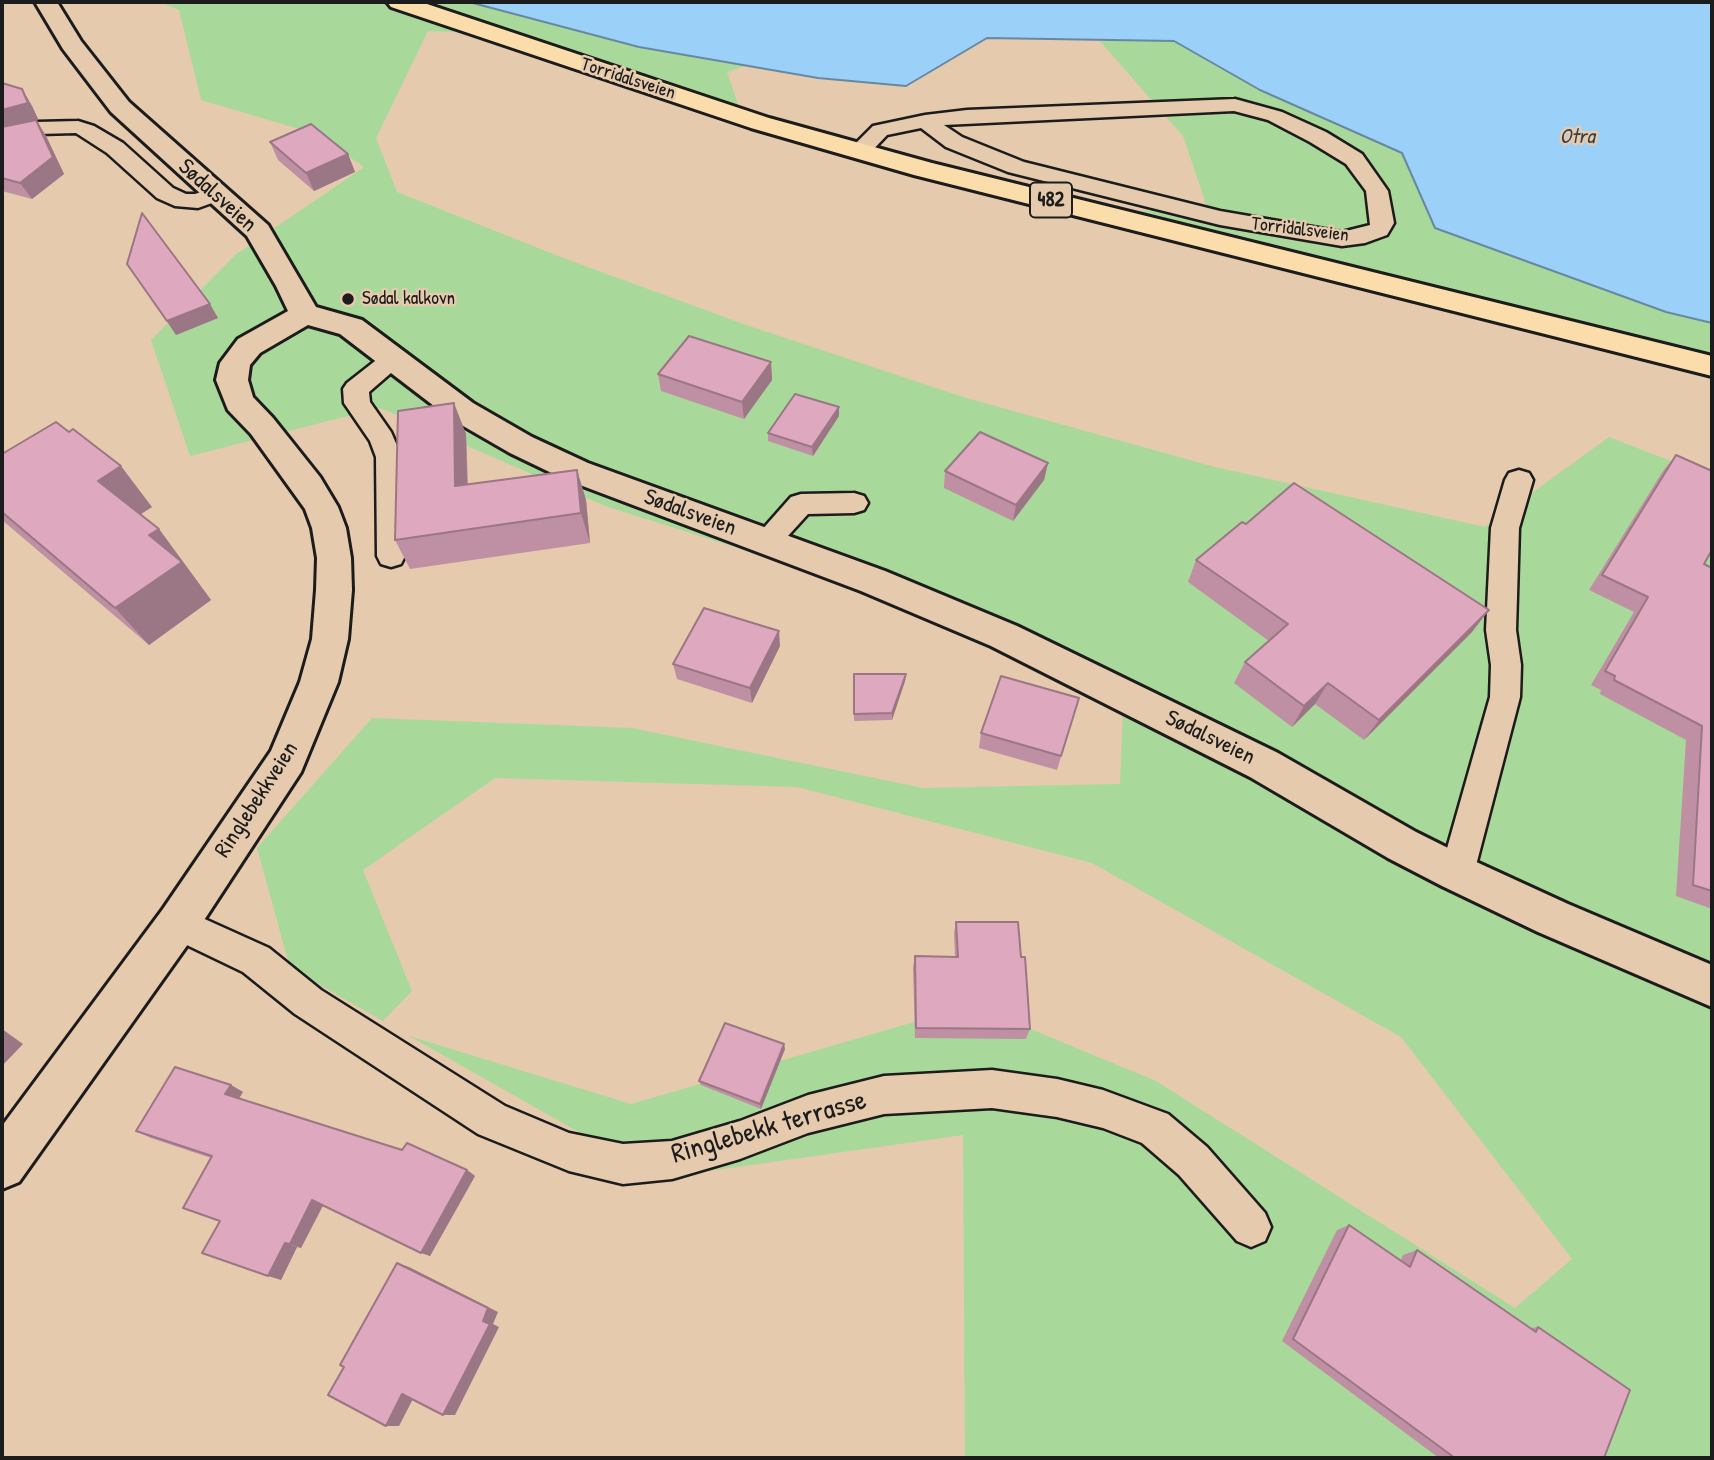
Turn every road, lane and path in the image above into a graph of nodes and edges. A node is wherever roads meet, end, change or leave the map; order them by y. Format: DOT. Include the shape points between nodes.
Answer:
graph roads {
  1 [pos="46,2"];
  2 [pos="399,2"];
  3 [pos="925,121"];
  4 [pos="2,139"];
  5 [pos="860,150"];
  6 [pos="215,194"];
  7 [pos="304,314"];
  8 [pos="393,360"];
  9 [pos="1712,366"];
  10 [pos="1519,480"];
  11 [pos="854,503"];
  12 [pos="767,540"];
  13 [pos="391,556"];
  14 [pos="1457,873"];
  15 [pos="178,923"];
  16 [pos="1712,986"];
  17 [pos="2,1165"];
  18 [pos="1251,1227"];
  1 -- 6 [label="street, Sødalsveien" via="71,44 120,107"];
  2 -- 5 [label="main road, Torridalsveien / 482" via="760,123"];
  3 -- 3 [label="lane, Torridalsveien" via="1235,105 1275,116 1354,159 1377,191 1383,223 1379,230 1364,236 1342,239 1220,218 1016,167 954,142"];
  3 -- 5 [label="lane, Torridalsveien" via="880,130"];
  4 -- 6 [label="lane" via="37,128 78,127 115,148 165,193 183,201"];
  5 -- 9 [label="main road, Torridalsveien / 482"];
  6 -- 7 [label="street, Sødalsveien" via="258,231"];
  7 -- 8 [label="street, Sødalsveien" via="351,327"];
  7 -- 15 [label="street, Ringlebekkveien" via="250,346 235,363 232,380 239,402 295,467 329,528 334,558 330,639 319,682 287,760"];
  8 -- 12 [label="street, Sødalsveien" via="461,411 576,471"];
  8 -- 13 [label="lane" via="356,389 357,402 390,457"];
  10 -- 14 [label="lane" via="1505,528 1501,630 1505,697"];
  11 -- 12 [label="lane" via="801,503"];
  12 -- 14 [label="street, Sødalsveien" via="1004,636 1264,765"];
  14 -- 16 [label="street, Sødalsveien"];
  15 -- 17 [label="street, Ringlebekkveien"];
  15 -- 18 [label="lane, Ringlebekk terrasse" via="256,960 308,1002 492,1120 569,1152 623,1164 672,1160 808,1114 884,1095 992,1089 1103,1109 1154,1128 1193,1161"];
}
